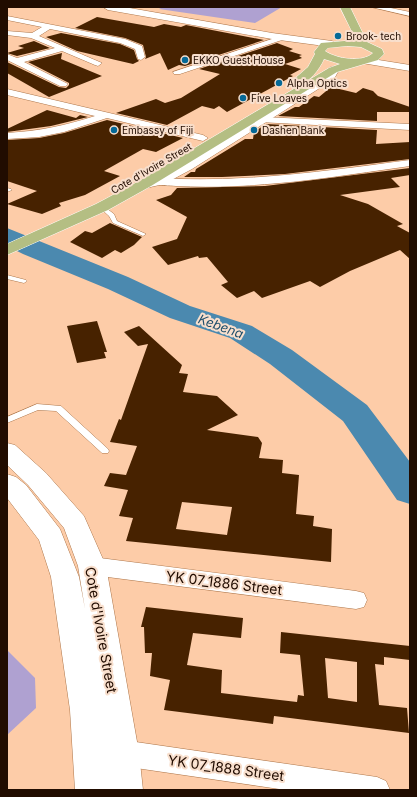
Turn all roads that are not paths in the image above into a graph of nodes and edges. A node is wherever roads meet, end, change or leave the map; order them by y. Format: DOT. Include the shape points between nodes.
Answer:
graph roads {
  1 [pos="108,7"];
  2 [pos="334,7"];
  3 [pos="345,7"];
  4 [pos="375,7"];
  5 [pos="410,14"];
  6 [pos="7,18"];
  7 [pos="339,18"];
  8 [pos="50,26"];
  9 [pos="7,33"];
  10 [pos="346,33"];
  11 [pos="33,36"];
  12 [pos="276,37"];
  13 [pos="336,43"];
  14 [pos="363,44"];
  15 [pos="64,48"];
  16 [pos="378,51"];
  17 [pos="320,53"];
  18 [pos="7,57"];
  19 [pos="141,57"];
  20 [pos="17,60"];
  21 [pos="362,61"];
  22 [pos="410,61"];
  23 [pos="98,63"];
  24 [pos="410,68"];
  25 [pos="333,70"];
  26 [pos="176,72"];
  27 [pos="63,84"];
  28 [pos="7,92"];
  29 [pos="105,116"];
  30 [pos="263,120"];
  31 [pos="410,127"];
  32 [pos="7,136"];
  33 [pos="203,138"];
  34 [pos="410,163"];
  35 [pos="152,182"];
  36 [pos="102,208"];
  37 [pos="52,224"];
  38 [pos="143,234"];
  39 [pos="7,238"];
  40 [pos="7,250"];
  41 [pos="7,277"];
  42 [pos="24,281"];
  43 [pos="7,420"];
  44 [pos="7,451"];
  45 [pos="105,451"];
  46 [pos="7,483"];
  47 [pos="92,566"];
  48 [pos="356,600"];
  49 [pos="122,753"];
  50 [pos="92,790"];
  51 [pos="126,790"];
  52 [pos="377,790"];
  1 -- 12 [label="main road"];
  2 -- 7 [label="main road"];
  3 -- 14 [label="main road"];
  4 -- 5 [label="street"];
  6 -- 8 [label="street"];
  8 -- 11 [label="street"];
  8 -- 19 [label="street" via="132,44 139,48"];
  9 -- 11 [label="street"];
  10 -- 13 [label="main road"];
  11 -- 15 [label="street"];
  12 -- 13 [label="main road"];
  12 -- 17 [label="main road"];
  12 -- 26 [label="street"];
  13 -- 14 [label="main road"];
  13 -- 17 [label="main road" via="321,48"];
  14 -- 16 [label="main road"];
  15 -- 20 [label="street"];
  15 -- 23 [label="street"];
  16 -- 21 [label="main road" via="377,56"];
  16 -- 22 [label="main road"];
  17 -- 21 [label="main road" via="339,60"];
  17 -- 33 [label="main road, Cote d'Ivoire Street" via="318,63 312,71"];
  18 -- 20 [label="street"];
  20 -- 27 [label="street"];
  21 -- 24 [label="main road"];
  21 -- 25 [label="main road, Cote d'Ivoire Street"];
  25 -- 30 [label="main road, Cote d'Ivoire Street" via="330,77"];
  25 -- 35 [label="main road, Cote d'Ivoire Street"];
  28 -- 29 [label="street"];
  29 -- 32 [label="street" via="40,134"];
  29 -- 33 [label="street"];
  30 -- 31 [label="street"];
  30 -- 35 [label="main road, Cote d'Ivoire Street" via="187,166"];
  33 -- 37 [label="main road, Cote d'Ivoire Street"];
  34 -- 35 [label="street" via="278,181 221,184"];
  35 -- 36 [label="main road, Cote d'Ivoire Street"];
  36 -- 37 [label="main road, Cote d'Ivoire Street"];
  36 -- 38 [label="lane" via="112,215 114,222"];
  37 -- 39 [label="main road, Cote d'Ivoire Street"];
  37 -- 40 [label="main road, Cote d'Ivoire Street"];
  41 -- 42 [label="lane"];
  43 -- 45 [label="lane" via="37,407 58,408"];
  44 -- 47 [label="main road, Cote d'Ivoire Street" via="37,479 75,523"];
  46 -- 50 [label="main road, Cote d'Ivoire Street" via="17,492 50,536 65,576 86,710"];
  47 -- 48 [label="street, YK 07_1886 Street"];
  47 -- 49 [label="main road, Cote d'Ivoire Street"];
  49 -- 51 [label="main road, Cote d'Ivoire Street"];
  49 -- 52 [label="street, YK 07_1888 Street"];
}
